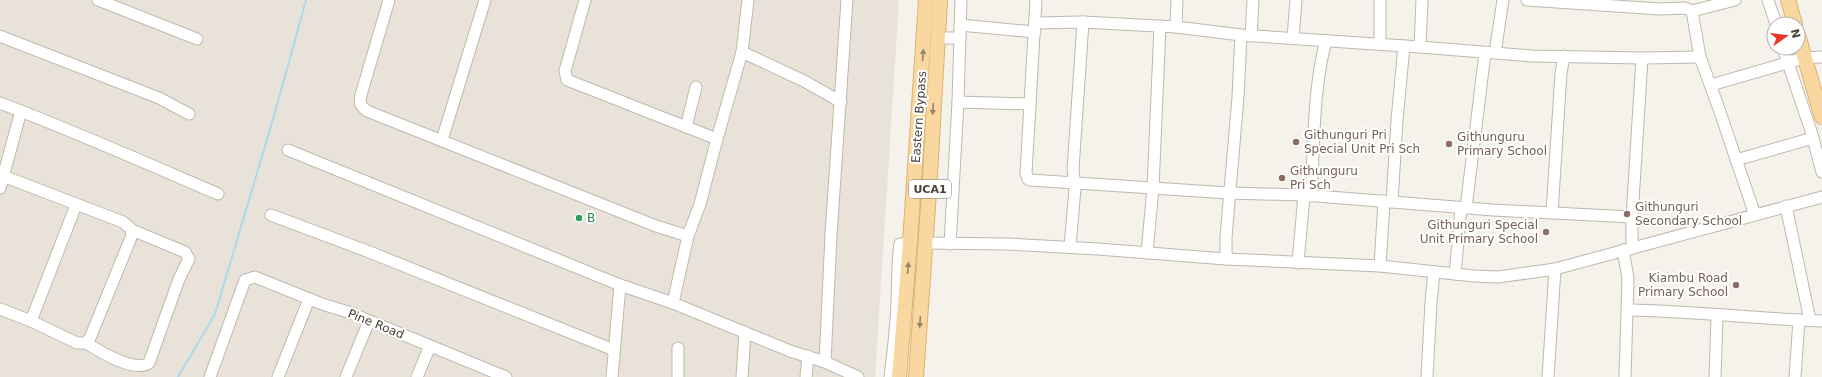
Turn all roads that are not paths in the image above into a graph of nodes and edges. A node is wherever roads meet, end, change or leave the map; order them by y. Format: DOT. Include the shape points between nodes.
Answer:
graph roads {
  1 [pos="98,0"];
  2 [pos="389,0"];
  3 [pos="485,0"];
  4 [pos="585,0"];
  5 [pos="748,0"];
  6 [pos="847,0"];
  7 [pos="926,0"];
  8 [pos="940,0"];
  9 [pos="961,0"];
  10 [pos="1036,0"];
  11 [pos="1177,0"];
  12 [pos="1253,0"];
  13 [pos="1296,0"];
  14 [pos="1380,0"];
  15 [pos="1422,0"];
  16 [pos="1503,0"];
  17 [pos="1527,0"];
  18 [pos="1735,0"];
  19 [pos="1768,0"];
  20 [pos="1788,0"];
  21 [pos="1689,7"];
  22 [pos="1773,16"];
  23 [pos="1793,16"];
  24 [pos="1083,22"];
  25 [pos="960,25"];
  26 [pos="1160,26"];
  27 [pos="1035,27"];
  28 [pos="1176,27"];
  29 [pos="1246,35"];
  30 [pos="0,36"];
  31 [pos="938,38"];
  32 [pos="960,38"];
  33 [pos="1293,38"];
  34 [pos="197,39"];
  35 [pos="1326,41"];
  36 [pos="1380,44"];
  37 [pos="1404,46"];
  38 [pos="1420,47"];
  39 [pos="742,52"];
  40 [pos="1490,53"];
  41 [pos="1564,56"];
  42 [pos="1786,56"];
  43 [pos="1700,57"];
  44 [pos="1822,57"];
  45 [pos="1642,58"];
  46 [pos="1804,58"];
  47 [pos="1788,63"];
  48 [pos="1711,85"];
  49 [pos="696,87"];
  50 [pos="841,102"];
  51 [pos="958,102"];
  52 [pos="0,103"];
  53 [pos="1030,104"];
  54 [pos="21,111"];
  55 [pos="189,114"];
  56 [pos="1822,117"];
  57 [pos="686,127"];
  58 [pos="1813,138"];
  59 [pos="717,139"];
  60 [pos="442,140"];
  61 [pos="288,150"];
  62 [pos="1736,160"];
  63 [pos="1822,172"];
  64 [pos="3,176"];
  65 [pos="1074,182"];
  66 [pos="0,188"];
  67 [pos="1153,188"];
  68 [pos="1230,193"];
  69 [pos="218,194"];
  70 [pos="1308,195"];
  71 [pos="1822,197"];
  72 [pos="1388,202"];
  73 [pos="76,204"];
  74 [pos="1786,206"];
  75 [pos="1463,208"];
  76 [pos="1552,213"];
  77 [pos="271,215"];
  78 [pos="1754,215"];
  79 [pos="1632,217"];
  80 [pos="132,230"];
  81 [pos="688,236"];
  82 [pos="910,243"];
  83 [pos="925,243"];
  84 [pos="950,244"];
  85 [pos="1070,247"];
  86 [pos="1627,249"];
  87 [pos="1148,254"];
  88 [pos="1226,259"];
  89 [pos="1298,263"];
  90 [pos="1380,266"];
  91 [pos="1555,269"];
  92 [pos="1434,272"];
  93 [pos="1455,274"];
  94 [pos="620,285"];
  95 [pos="309,298"];
  96 [pos="673,303"];
  97 [pos="0,309"];
  98 [pos="1628,310"];
  99 [pos="1717,316"];
  100 [pos="1805,320"];
  101 [pos="31,321"];
  102 [pos="369,321"];
  103 [pos="1822,321"];
  104 [pos="745,332"];
  105 [pos="902,338"];
  106 [pos="919,340"];
  107 [pos="86,343"];
  108 [pos="430,346"];
  109 [pos="678,348"];
  110 [pos="614,350"];
  111 [pos="808,356"];
  112 [pos="825,362"];
  113 [pos="488,374"];
  114 [pos="210,377"];
  115 [pos="278,377"];
  116 [pos="346,377"];
  117 [pos="417,377"];
  118 [pos="506,377"];
  119 [pos="612,377"];
  120 [pos="678,377"];
  121 [pos="742,377"];
  122 [pos="806,377"];
  123 [pos="858,377"];
  124 [pos="890,377"];
  125 [pos="899,377"];
  126 [pos="916,377"];
  127 [pos="1427,377"];
  128 [pos="1548,377"];
  129 [pos="1625,377"];
  130 [pos="1715,377"];
  131 [pos="1795,377"];
  1 -- 34 [label="street"];
  2 -- 60 [label="street" via="360,103 367,111"];
  3 -- 60 [label="street"];
  4 -- 57 [label="street" via="565,71 567,80"];
  5 -- 39 [label="street"];
  6 -- 50 [label="street"];
  82 -- 7 [label="main road, Eastern Bypass, one-way"];
  8 -- 31 [label="main road, Eastern Bypass / UCA1"];
  9 -- 25 [label="street"];
  10 -- 27 [label="street"];
  11 -- 28 [label="street"];
  12 -- 29 [label="street"];
  13 -- 33 [label="street"];
  14 -- 36 [label="street"];
  15 -- 38 [label="street"];
  16 -- 40 [label="street"];
  17 -- 21 [label="street" via="1660,9"];
  18 -- 21 [label="street"];
  19 -- 22 [label="street"];
  20 -- 23 [label="main road"];
  21 -- 43 [label="street"];
  24 -- 26 [label="street"];
  24 -- 27 [label="street"];
  24 -- 65 [label="street"];
  25 -- 27 [label="street"];
  25 -- 32 [label="street"];
  26 -- 28 [label="street"];
  26 -- 67 [label="street"];
  27 -- 53 [label="street"];
  28 -- 29 [label="street"];
  29 -- 33 [label="street"];
  29 -- 68 [label="street"];
  30 -- 55 [label="street" via="159,98"];
  31 -- 32 [label="street"];
  31 -- 83 [label="main road, Eastern Bypass / UCA1, one-way"];
  32 -- 51 [label="street"];
  33 -- 35 [label="street"];
  35 -- 36 [label="street"];
  35 -- 70 [label="street" via="1322,56"];
  36 -- 37 [label="street"];
  37 -- 38 [label="street"];
  37 -- 72 [label="street"];
  38 -- 40 [label="street"];
  39 -- 50 [label="street" via="804,81"];
  39 -- 59 [label="street"];
  40 -- 41 [label="street"];
  40 -- 75 [label="street"];
  41 -- 45 [label="street"];
  41 -- 76 [label="street"];
  42 -- 47 [label="street"];
  43 -- 45 [label="street"];
  43 -- 48 [label="street"];
  44 -- 46 [label="street"];
  45 -- 79 [label="street"];
  46 -- 47 [label="street"];
  46 -- 56 [label="main road"];
  47 -- 48 [label="street"];
  47 -- 58 [label="street"];
  48 -- 62 [label="street"];
  49 -- 57 [label="street"];
  50 -- 112 [label="street"];
  51 -- 53 [label="street"];
  51 -- 84 [label="street"];
  52 -- 54 [label="street"];
  53 -- 65 [label="street" via="1026,173 1028,179"];
  54 -- 64 [label="street"];
  54 -- 69 [label="street"];
  57 -- 59 [label="street"];
  58 -- 62 [label="street"];
  58 -- 63 [label="street"];
  59 -- 81 [label="street" via="700,204"];
  60 -- 81 [label="street" via="656,226"];
  61 -- 94 [label="street"];
  62 -- 78 [label="street"];
  64 -- 66 [label="street"];
  64 -- 73 [label="street"];
  65 -- 67 [label="street"];
  65 -- 85 [label="street"];
  67 -- 68 [label="street"];
  67 -- 87 [label="street"];
  68 -- 70 [label="street"];
  68 -- 88 [label="street"];
  70 -- 72 [label="street"];
  70 -- 89 [label="street"];
  71 -- 74 [label="street"];
  72 -- 75 [label="street"];
  72 -- 90 [label="street"];
  73 -- 80 [label="street" via="123,222"];
  73 -- 101 [label="street"];
  74 -- 78 [label="street"];
  74 -- 100 [label="street"];
  75 -- 76 [label="street"];
  75 -- 93 [label="street"];
  76 -- 79 [label="street"];
  77 -- 110 [label="street" via="379,255"];
  78 -- 86 [label="street"];
  79 -- 86 [label="street"];
  80 -- 107 [label="street"];
  80 -- 107 [label="street" via="185,252 188,257 149,363 142,366 118,360"];
  81 -- 96 [label="street"];
  105 -- 82 [label="main road, Eastern Bypass, one-way"];
  82 -- 124 [label="street" via="900,244"];
  83 -- 84 [label="street"];
  83 -- 106 [label="main road, Eastern Bypass / UCA1, one-way"];
  84 -- 85 [label="street"];
  85 -- 87 [label="street"];
  86 -- 91 [label="street"];
  86 -- 98 [label="street"];
  87 -- 88 [label="street"];
  88 -- 89 [label="street"];
  89 -- 90 [label="street"];
  90 -- 92 [label="street"];
  91 -- 93 [label="street" via="1498,277"];
  91 -- 128 [label="street"];
  92 -- 93 [label="street"];
  92 -- 127 [label="street"];
  94 -- 96 [label="street"];
  94 -- 110 [label="street"];
  95 -- 102 [label="street, Pine Road"];
  95 -- 114 [label="street, Pine Road" via="255,277 245,280"];
  95 -- 115 [label="street"];
  96 -- 104 [label="street"];
  97 -- 101 [label="street"];
  98 -- 99 [label="street" via="1674,311"];
  98 -- 129 [label="street"];
  99 -- 100 [label="street"];
  99 -- 130 [label="street"];
  100 -- 103 [label="street"];
  100 -- 131 [label="street"];
  101 -- 107 [label="street" via="77,343"];
  102 -- 108 [label="street, Pine Road"];
  102 -- 116 [label="street"];
  104 -- 111 [label="street"];
  104 -- 121 [label="street"];
  105 -- 106 [label="main road"];
  105 -- 125 [label="main road, Eastern Bypass"];
  106 -- 126 [label="main road, Eastern Bypass / UCA1"];
  108 -- 113 [label="street, Pine Road"];
  108 -- 117 [label="street"];
  109 -- 120 [label="street"];
  110 -- 119 [label="street"];
  111 -- 112 [label="street"];
  111 -- 122 [label="street"];
  112 -- 123 [label="street"];
  113 -- 118 [label="street, Pine Road"];
}
